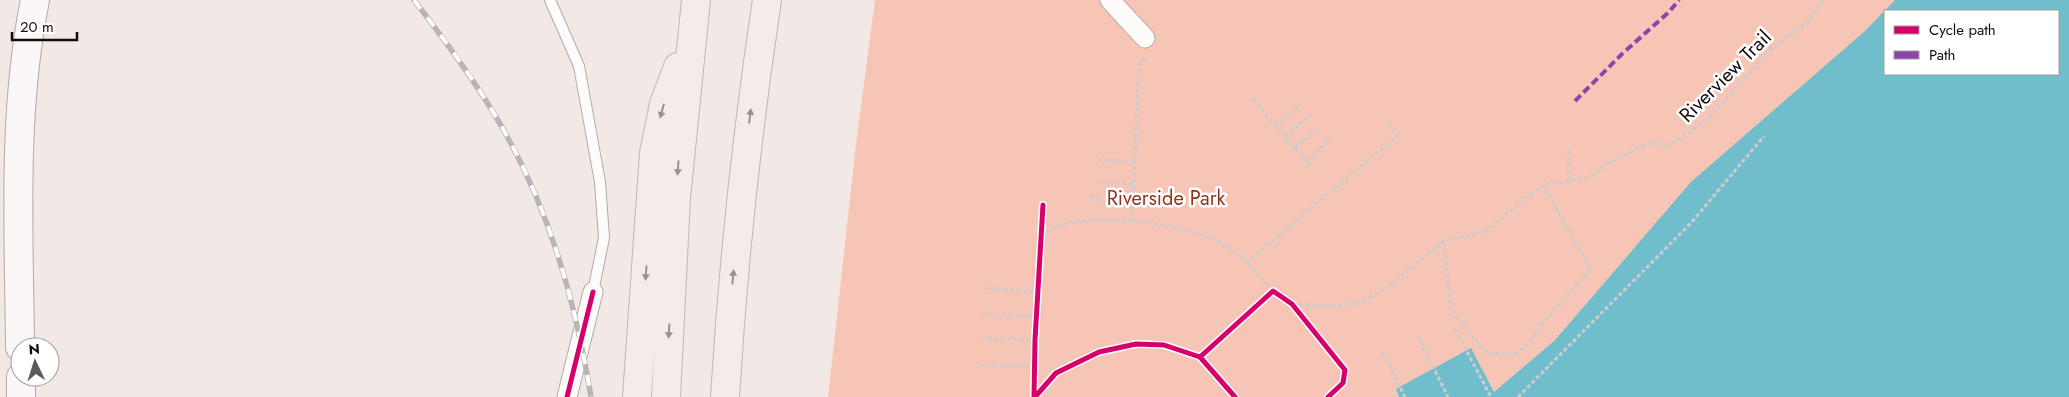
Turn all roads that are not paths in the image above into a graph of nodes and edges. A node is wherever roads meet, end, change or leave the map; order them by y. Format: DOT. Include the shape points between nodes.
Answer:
graph roads {
  1 [pos="35,0"];
  2 [pos="550,0"];
  3 [pos="696,0"];
  4 [pos="767,0"];
  5 [pos="1110,0"];
  6 [pos="691,33"];
  7 [pos="1147,46"];
  8 [pos="593,292"];
  9 [pos="729,326"];
  10 [pos="20,337"];
  11 [pos="566,397"];
  12 [pos="637,397"];
  13 [pos="666,397"];
  14 [pos="725,397"];
  15 [pos="743,397"];
  1 -- 10 [label="main road" via="20,116"];
  2 -- 8 [label="lane" via="579,66 600,182 604,238"];
  3 -- 6 [label="highway"];
  9 -- 4 [label="highway, one-way" via="746,153"];
  5 -- 7 [label="street"];
  6 -- 12 [label="highway, one-way" via="664,104 654,152"];
  6 -- 13 [label="highway, one-way" via="676,198"];
  8 -- 11 [label="street"];
  9 -- 14 [label="highway"];
  9 -- 15 [label="highway"];
}
